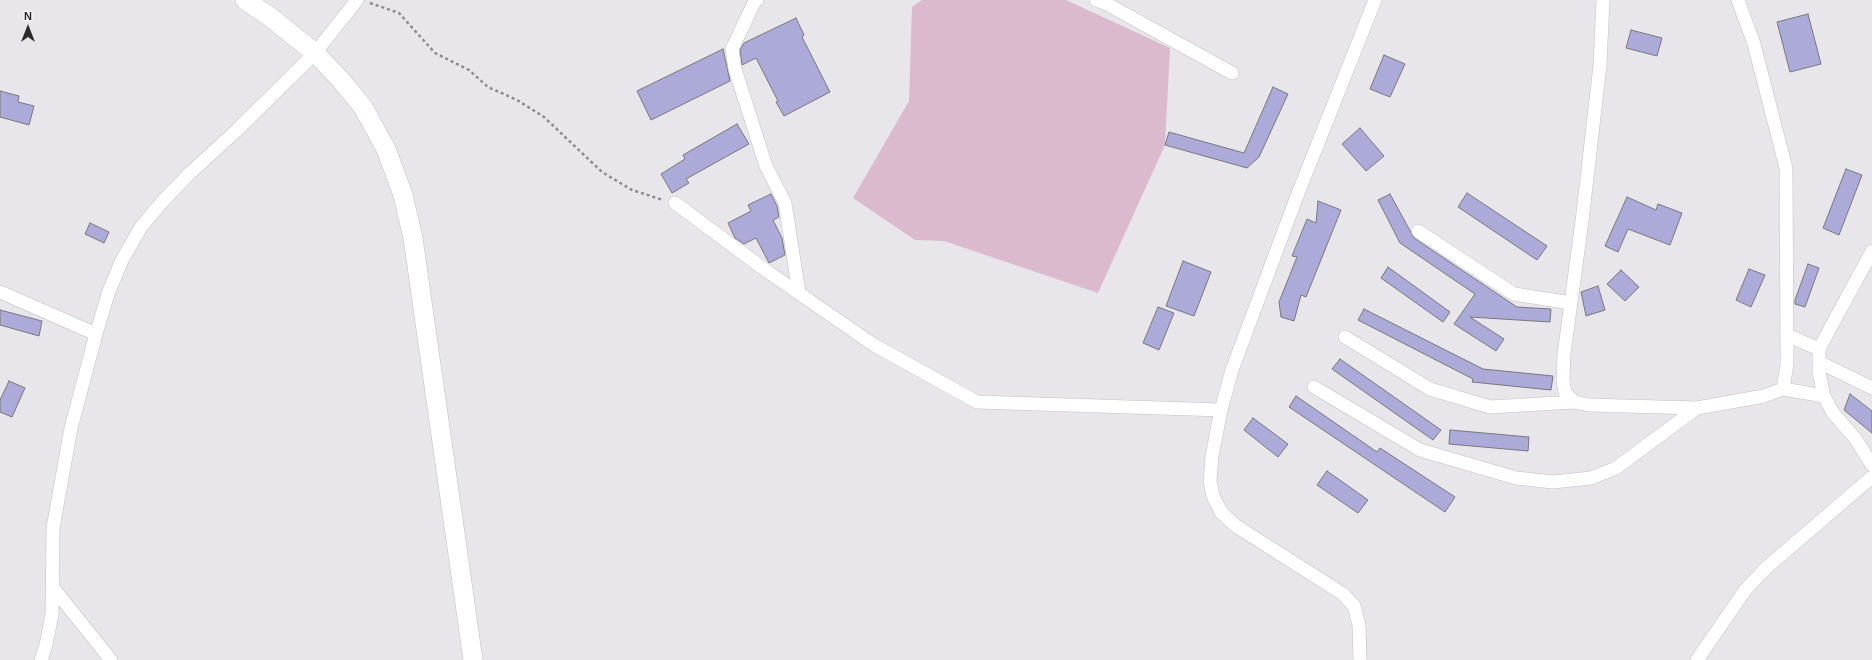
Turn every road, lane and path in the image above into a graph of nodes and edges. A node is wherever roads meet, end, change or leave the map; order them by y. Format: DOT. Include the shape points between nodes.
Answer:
graph roads {
  1 [pos="245,0"];
  2 [pos="357,0"];
  3 [pos="363,0"];
  4 [pos="757,0"];
  5 [pos="1096,0"];
  6 [pos="1375,0"];
  7 [pos="1603,0"];
  8 [pos="1738,0"];
  9 [pos="315,53"];
  10 [pos="1232,73"];
  11 [pos="675,203"];
  12 [pos="1418,231"];
  13 [pos="1872,251"];
  14 [pos="1868,268"];
  15 [pos="0,292"];
  16 [pos="799,293"];
  17 [pos="1571,303"];
  18 [pos="96,334"];
  19 [pos="1787,335"];
  20 [pos="1345,338"];
  21 [pos="1819,355"];
  22 [pos="1314,387"];
  23 [pos="1872,388"];
  24 [pos="1783,389"];
  25 [pos="1824,396"];
  26 [pos="1574,402"];
  27 [pos="1697,408"];
  28 [pos="1221,410"];
  29 [pos="1872,465"];
  30 [pos="1872,477"];
  31 [pos="54,589"];
  32 [pos="41,660"];
  33 [pos="111,660"];
  34 [pos="473,660"];
  35 [pos="1360,660"];
  36 [pos="1697,660"];
  1 -- 9 [label="main road"];
  2 -- 9 [label="street"];
  3 -- 11 [label="path" via="399,14 434,53 469,70 488,87 517,100 544,117 602,172 632,190"];
  4 -- 16 [label="street" via="732,49 735,69 766,166 785,203"];
  5 -- 10 [label="street"];
  6 -- 28 [label="street" via="1291,210 1232,370"];
  7 -- 17 [label="street" via="1600,65"];
  8 -- 19 [label="street" via="1754,44 1786,168"];
  9 -- 18 [label="street" via="243,125 189,174 141,227 121,262"];
  9 -- 34 [label="main road" via="363,107 386,148 403,195 413,238"];
  11 -- 16 [label="street"];
  12 -- 17 [label="street" via="1514,294"];
  13 -- 14 [label="street"];
  14 -- 21 [label="street"];
  15 -- 18 [label="street"];
  16 -- 28 [label="street" via="874,345 977,402"];
  17 -- 26 [label="street" via="1563,380 1565,392"];
  18 -- 31 [label="street" via="71,428 59,489 52,546"];
  19 -- 21 [label="street"];
  19 -- 24 [label="street" via="1787,364"];
  20 -- 26 [label="street" via="1430,389 1490,407"];
  21 -- 23 [label="street"];
  21 -- 25 [label="street" via="1819,372"];
  22 -- 27 [label="street" via="1420,450 1516,478 1553,482 1591,478 1616,468"];
  24 -- 25 [label="street"];
  24 -- 27 [label="street" via="1764,396"];
  25 -- 29 [label="street" via="1833,413 1855,438"];
  26 -- 27 [label="street" via="1589,405"];
  28 -- 35 [label="street" via="1210,481 1213,496 1221,512 1236,526 1343,594 1354,606 1359,626"];
  30 -- 36 [label="street" via="1766,568 1746,589"];
  31 -- 32 [label="street" via="52,614"];
  31 -- 33 [label="street"];
}
